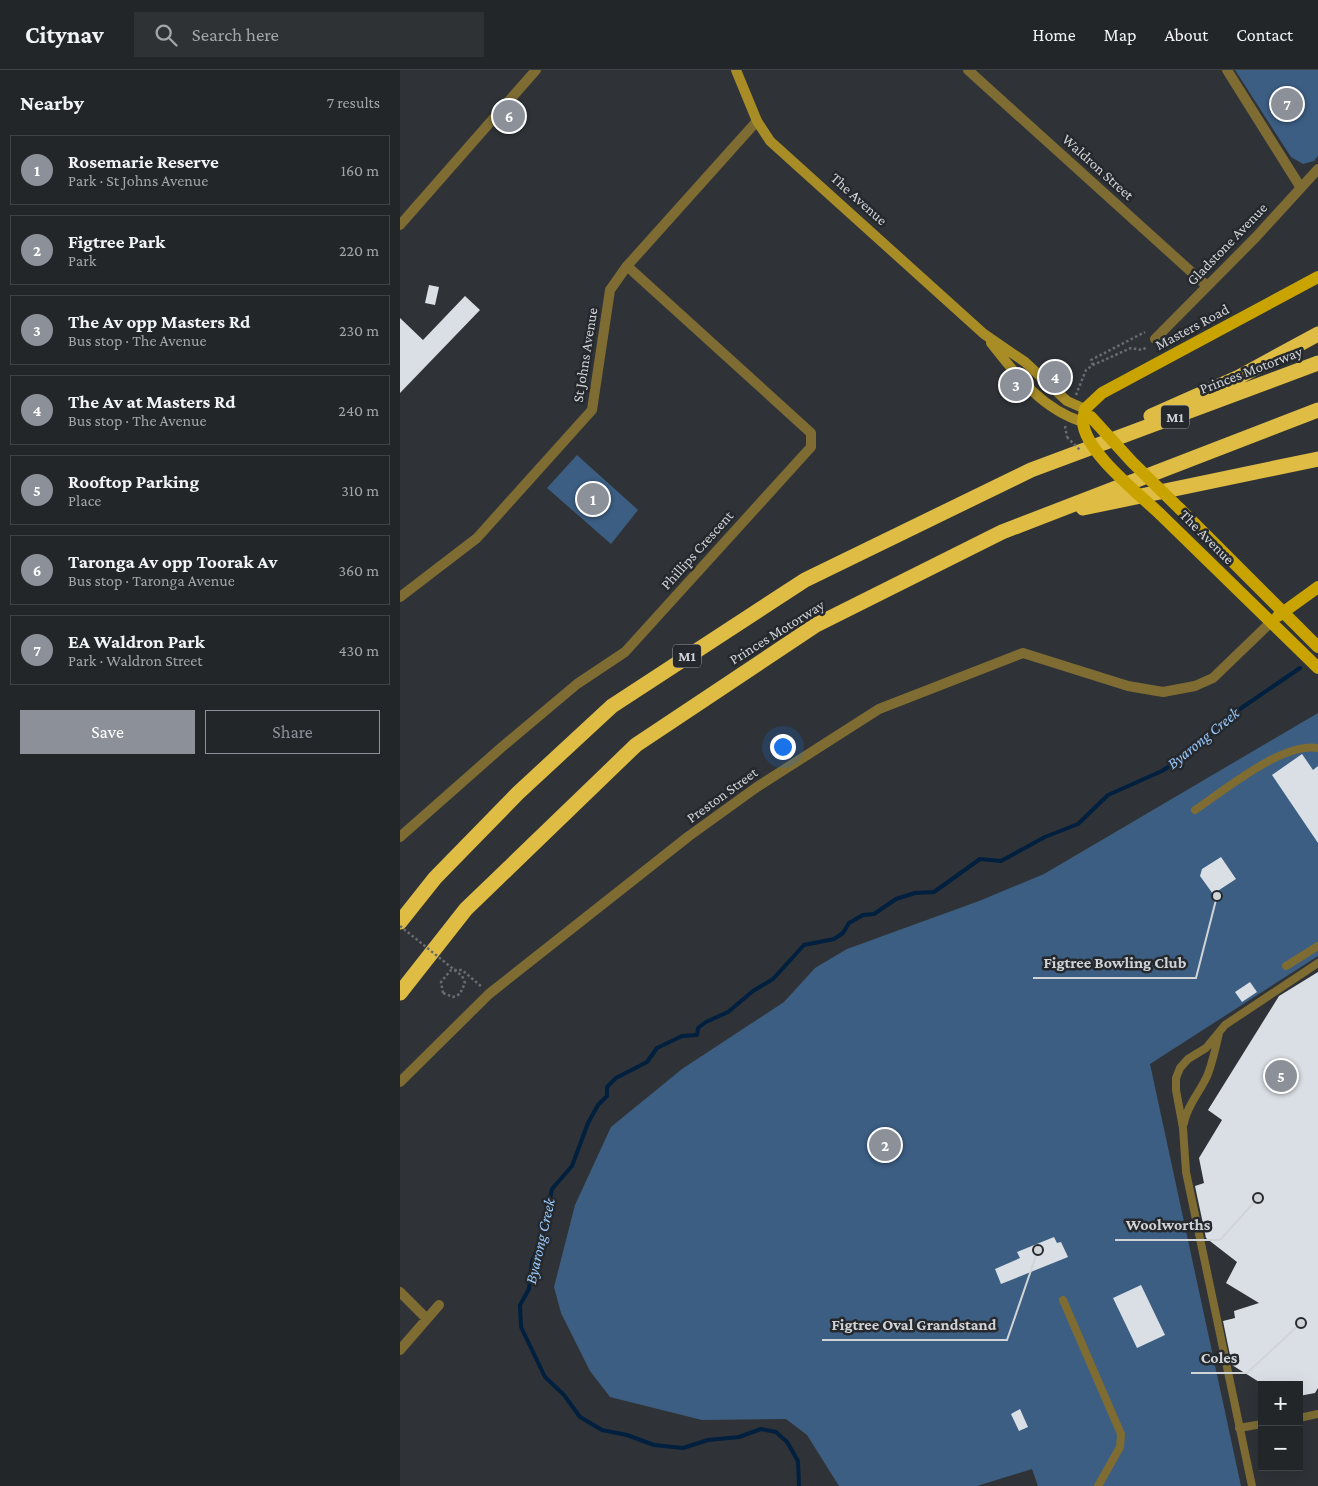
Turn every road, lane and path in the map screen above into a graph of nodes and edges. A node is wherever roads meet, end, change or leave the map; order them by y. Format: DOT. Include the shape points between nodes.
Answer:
graph roads {
  1 [pos="536,70"];
  2 [pos="736,70"];
  3 [pos="968,70"];
  4 [pos="1227,70"];
  5 [pos="757,121"];
  6 [pos="1318,169"];
  7 [pos="1301,188"];
  8 [pos="400,225"];
  9 [pos="627,266"];
  10 [pos="1318,278"];
  11 [pos="1207,286"];
  12 [pos="1147,332"];
  13 [pos="984,334"];
  14 [pos="1318,334"];
  15 [pos="1155,339"];
  16 [pos="1318,363"];
  17 [pos="1093,364"];
  18 [pos="1075,398"];
  19 [pos="1318,410"];
  20 [pos="1085,418"];
  21 [pos="1065,424"];
  22 [pos="1067,437"];
  23 [pos="1318,459"];
  24 [pos="1031,470"];
  25 [pos="1039,516"];
  26 [pos="1318,587"];
  27 [pos="400,597"];
  28 [pos="1283,612"];
  29 [pos="1271,622"];
  30 [pos="1318,647"];
  31 [pos="1318,668"];
  32 [pos="1318,748"];
  33 [pos="1195,810"];
  34 [pos="400,837"];
  35 [pos="400,922"];
  36 [pos="400,926"];
  37 [pos="1318,946"];
  38 [pos="1318,963"];
  39 [pos="1286,966"];
  40 [pos="400,993"];
  41 [pos="489,994"];
  42 [pos="1220,1030"];
  43 [pos="400,1082"];
  44 [pos="1183,1128"];
  45 [pos="400,1292"];
  46 [pos="1063,1300"];
  47 [pos="439,1305"];
  48 [pos="427,1319"];
  49 [pos="400,1350"];
  50 [pos="1318,1414"];
  51 [pos="1303,1417"];
  52 [pos="1258,1425"];
  53 [pos="1239,1428"];
  54 [pos="1098,1486"];
  55 [pos="1252,1486"];
  1 -- 8 [label="street"];
  2 -- 5 [label="main road, The Avenue"];
  3 -- 11 [label="street, Waldron Street"];
  4 -- 7 [label="street"];
  5 -- 9 [label="street, St Johns Avenue"];
  5 -- 13 [label="main road, The Avenue" via="770,141"];
  6 -- 7 [label="street, Gladstone Avenue"];
  7 -- 11 [label="street, Gladstone Avenue"];
  9 -- 27 [label="street, St Johns Avenue" via="610,290 592,410 477,538"];
  9 -- 34 [label="street, Phillips Crescent" via="812,433 812,447 625,652 577,684"];
  10 -- 20 [label="main road, Masters Road" via="1111,387 1095,398"];
  11 -- 15 [label="street, Gladstone Avenue"];
  12 -- 17 [label="path" via="1091,360"];
  13 -- 20 [label="main road, The Avenue" via="1025,362"];
  13 -- 20 [label="main road, The Avenue" via="1015,374 1038,396 1059,413"];
  14 -- 24 [label="highway" via="1239,376"];
  15 -- 17 [label="path" via="1142,350 1131,348"];
  16 -- 24 [label="highway, Princes Motorway / M1"];
  17 -- 18 [label="path" via="1086,370"];
  19 -- 25 [label="highway, Princes Motorway"];
  20 -- 28 [label="main road, The Avenue, bridge"];
  20 -- 29 [label="main road, The Avenue, bridge" via="1086,435 1094,450"];
  21 -- 22 [label="path"];
  23 -- 25 [label="highway"];
  24 -- 35 [label="highway, Princes Motorway / M1" via="805,580 612,706 518,793 435,878"];
  25 -- 40 [label="highway, Princes Motorway" via="816,625 636,745 466,909"];
  26 -- 28 [label="main road"];
  28 -- 29 [label="main road"];
  28 -- 30 [label="main road, The Avenue"];
  29 -- 31 [label="main road, The Avenue"];
  29 -- 41 [label="street, Preston Street" via="1213,678 1195,686 1163,692 1128,686 1023,653 878,708 704,825"];
  32 -- 33 [label="lane" via="1300,747 1274,758"];
  36 -- 41 [label="path, bridge" via="462,976 465,983 460,994 453,997 443,993 441,982 451,970 462,970"];
  37 -- 39 [label="lane"];
  38 -- 42 [label="lane"];
  41 -- 43 [label="street, Preston Street"];
  42 -- 44 [label="lane" via="1207,1075 1188,1110"];
  42 -- 44 [label="lane" via="1177,1073 1176,1090"];
  44 -- 53 [label="lane" via="1186,1172"];
  45 -- 48 [label="street"];
  46 -- 54 [label="lane" via="1121,1434 1120,1447"];
  47 -- 48 [label="street"];
  48 -- 49 [label="street"];
  50 -- 51 [label="lane"];
  52 -- 53 [label="lane"];
  53 -- 55 [label="lane"];
}
